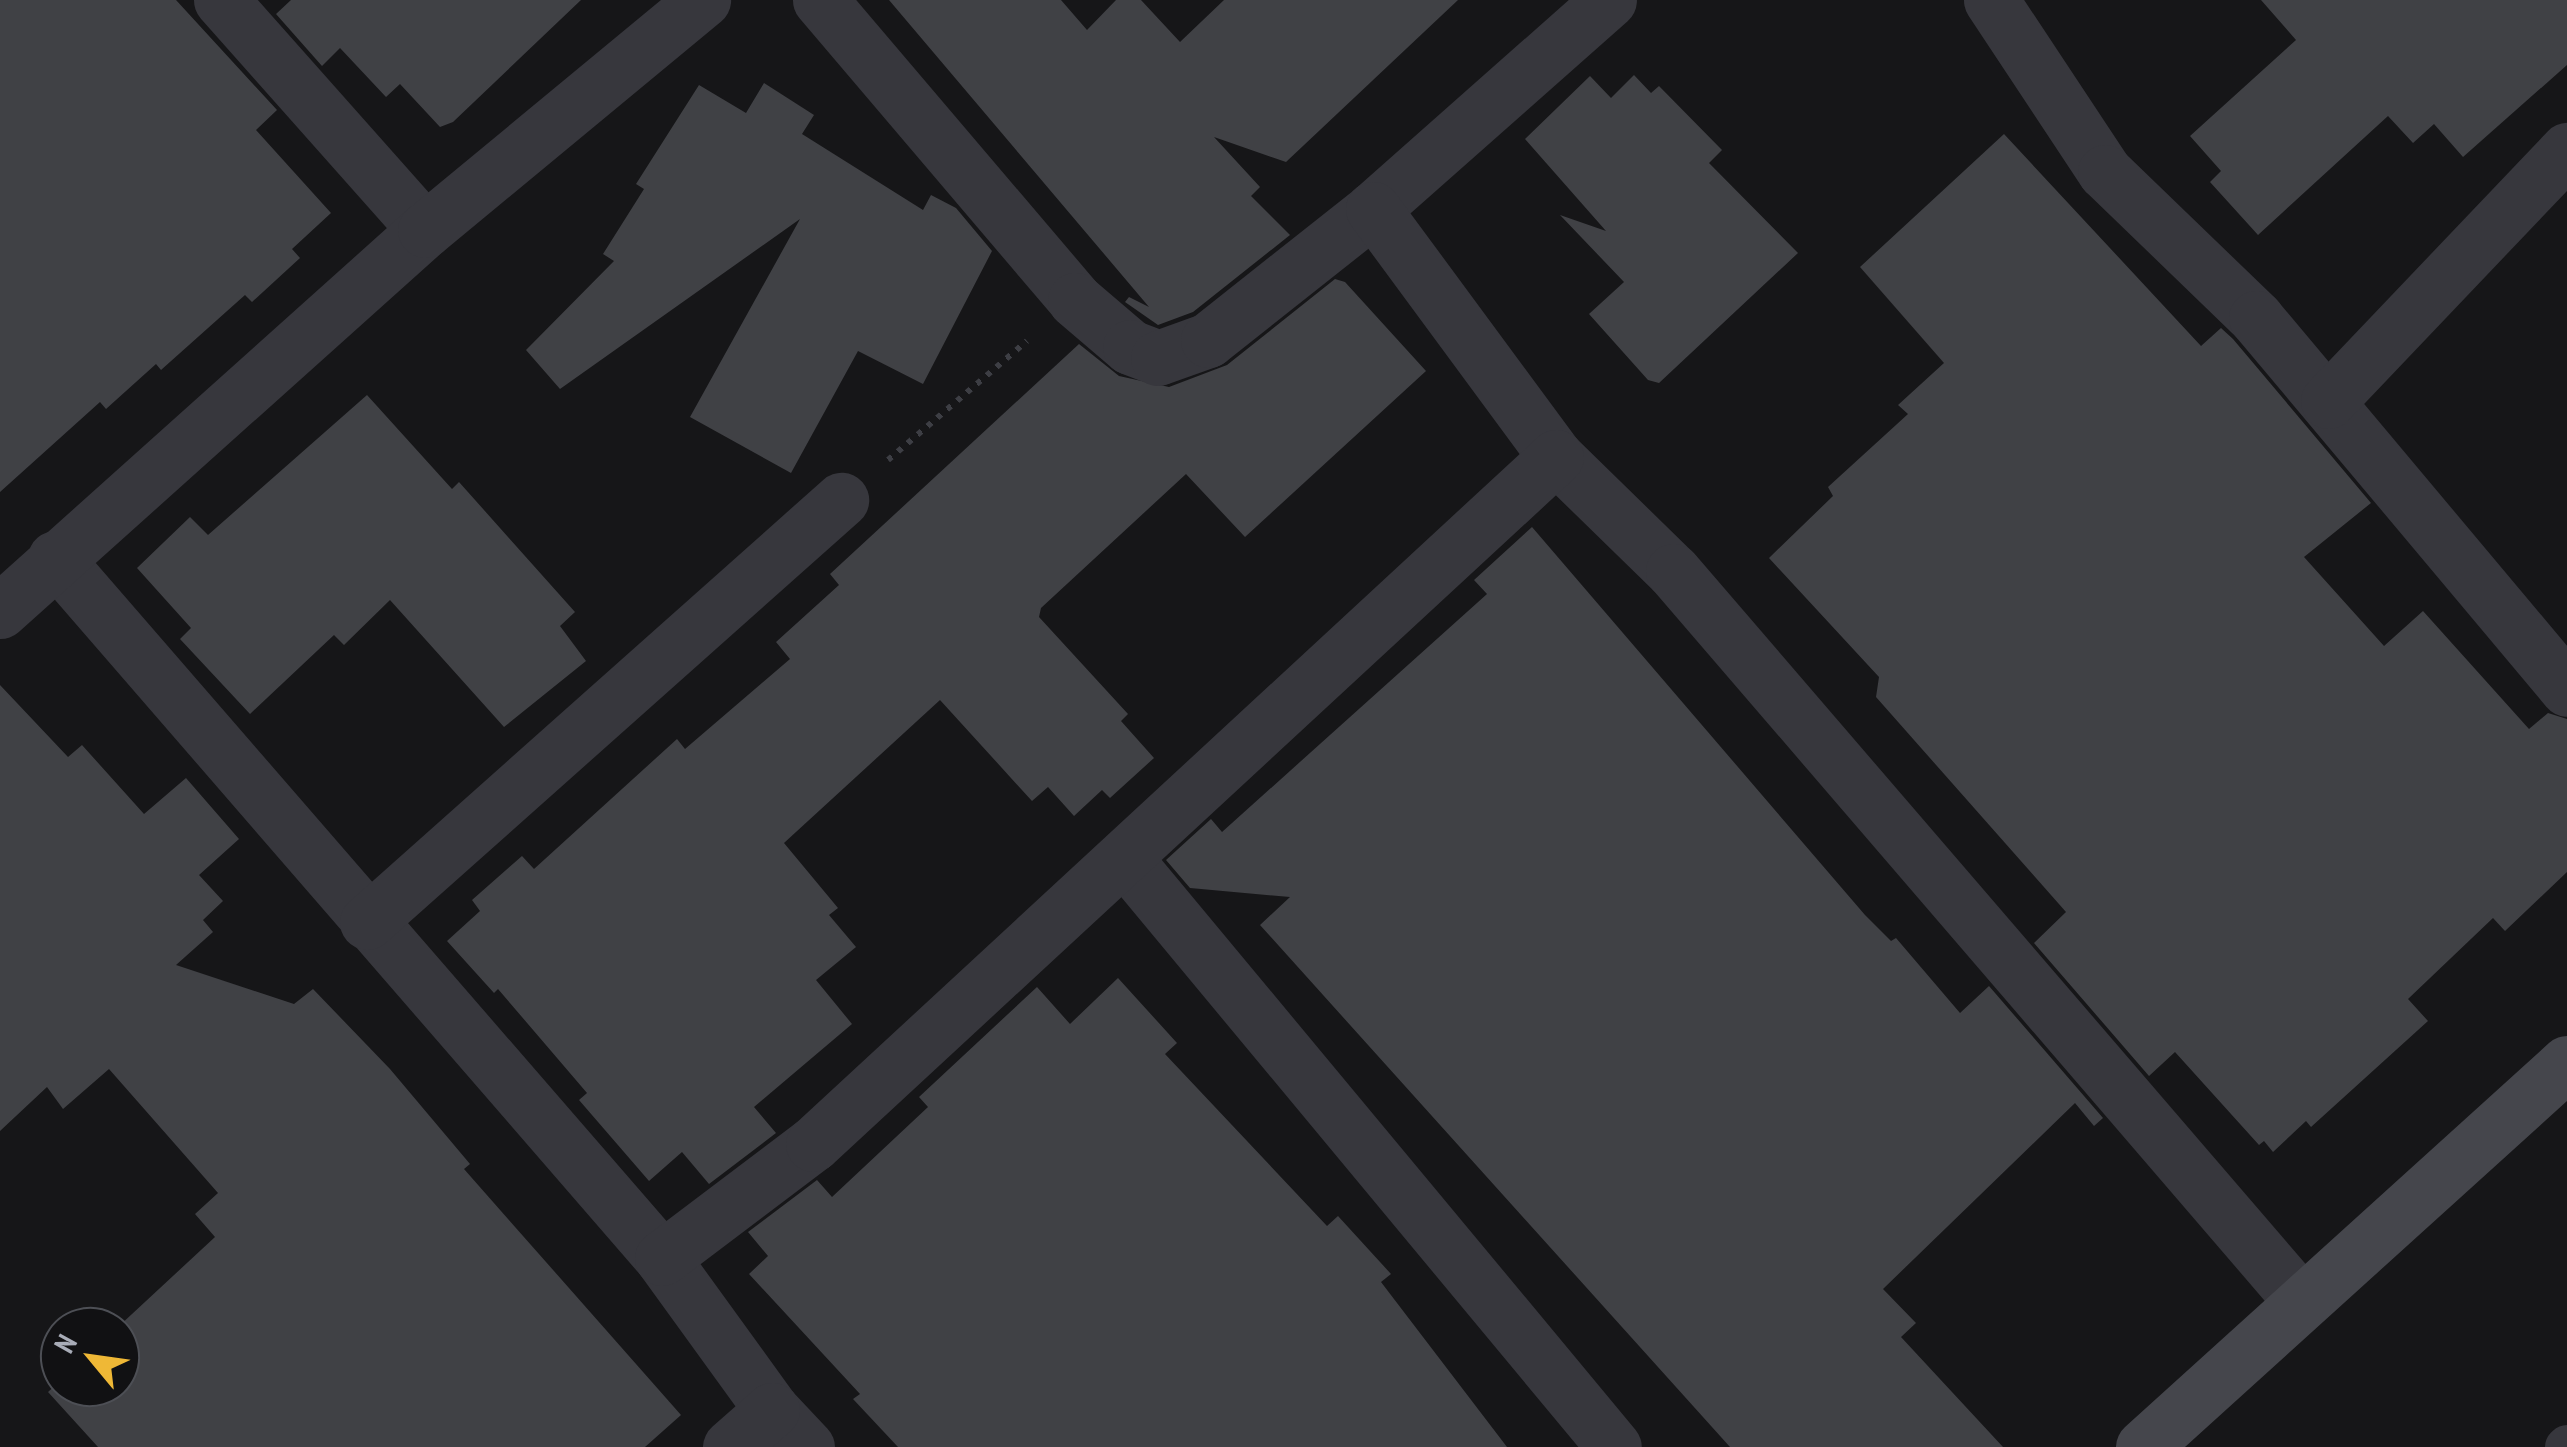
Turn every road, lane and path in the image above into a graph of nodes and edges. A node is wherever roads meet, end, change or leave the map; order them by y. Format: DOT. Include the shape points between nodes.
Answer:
graph roads {
  1 [pos="221,0"];
  2 [pos="703,0"];
  3 [pos="820,0"];
  4 [pos="1609,0"];
  5 [pos="1991,0"];
  6 [pos="2567,150"];
  7 [pos="1372,209"];
  8 [pos="426,230"];
  9 [pos="1075,300"];
  10 [pos="2328,401"];
  11 [pos="1556,457"];
  12 [pos="841,500"];
  13 [pos="55,558"];
  14 [pos="0,611"];
  15 [pos="2567,689"];
  16 [pos="1126,860"];
  17 [pos="367,922"];
  18 [pos="2567,1063"];
  19 [pos="662,1258"];
  20 [pos="2302,1302"];
  21 [pos="790,1428"];
  22 [pos="730,1447"];
  23 [pos="1614,1447"];
  24 [pos="2143,1447"];
  1 -- 8 [label="street"];
  2 -- 8 [label="street"];
  3 -- 9 [label="street"];
  4 -- 7 [label="street"];
  5 -- 10 [label="street" via="2105,172 2256,318"];
  6 -- 10 [label="street"];
  7 -- 9 [label="street" via="1208,340 1158,358 1130,347"];
  7 -- 11 [label="street"];
  8 -- 13 [label="street"];
  9 -- 12 [label="path"];
  10 -- 15 [label="street"];
  11 -- 16 [label="street"];
  11 -- 20 [label="street" via="1673,570"];
  12 -- 17 [label="street"];
  13 -- 14 [label="street"];
  13 -- 17 [label="street"];
  16 -- 19 [label="street" via="813,1144"];
  16 -- 23 [label="street"];
  17 -- 19 [label="street"];
  18 -- 20 [label="main road"];
  19 -- 21 [label="street"];
  20 -- 24 [label="main road"];
  21 -- 22 [label="street"];
}
